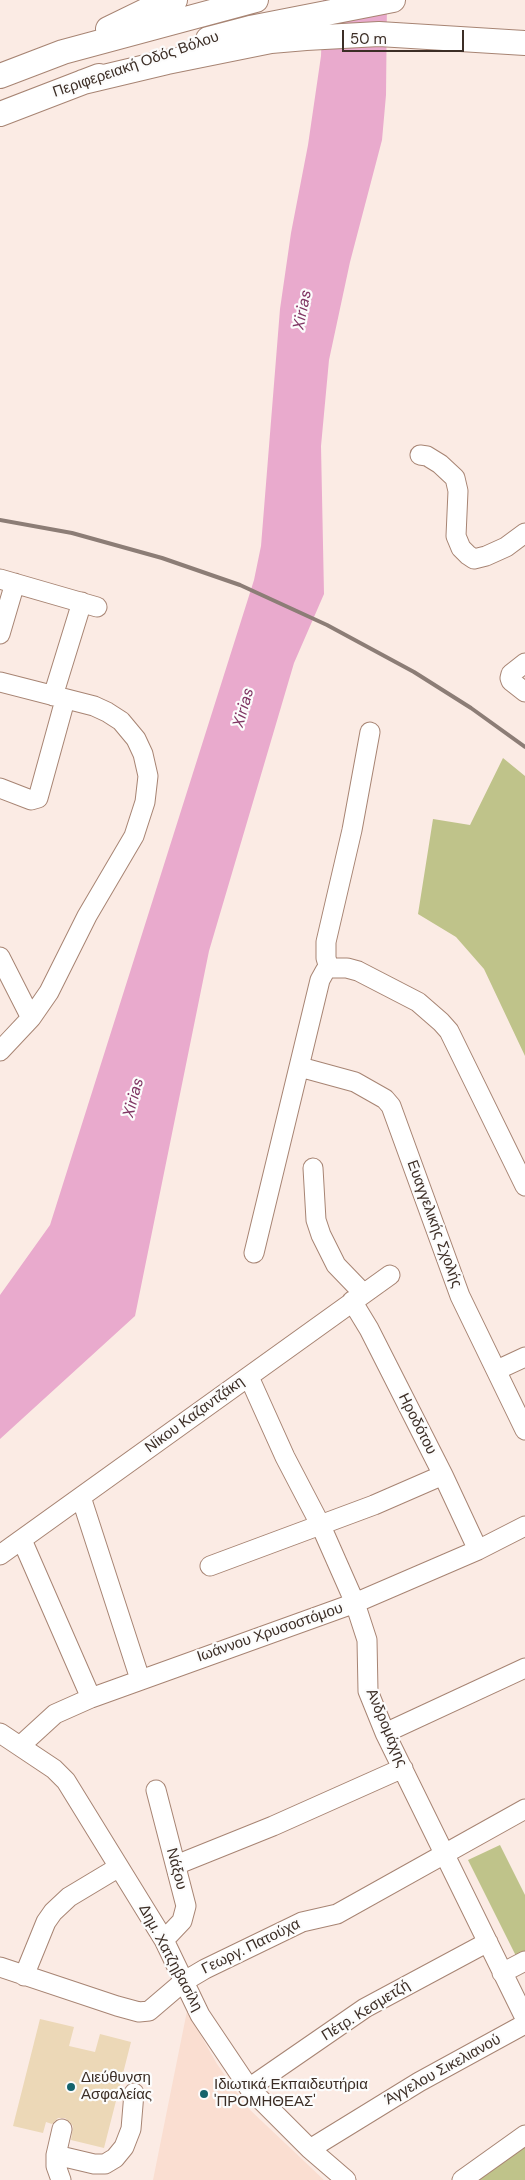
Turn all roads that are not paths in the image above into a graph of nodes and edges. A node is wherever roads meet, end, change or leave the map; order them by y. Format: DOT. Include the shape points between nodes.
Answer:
graph roads {
  1 [pos="175,0"];
  2 [pos="256,0"];
  3 [pos="393,0"];
  4 [pos="388,1"];
  5 [pos="305,27"];
  6 [pos="525,43"];
  7 [pos="63,52"];
  8 [pos="0,76"];
  9 [pos="0,114"];
  10 [pos="420,455"];
  11 [pos="525,533"];
  12 [pos="8,581"];
  13 [pos="0,634"];
  14 [pos="525,663"];
  15 [pos="0,682"];
  16 [pos="525,692"];
  17 [pos="59,698"];
  18 [pos="370,732"];
  19 [pos="0,788"];
  20 [pos="0,957"];
  21 [pos="329,968"];
  22 [pos="31,1018"];
  23 [pos="0,1052"];
  24 [pos="300,1067"];
  25 [pos="313,1168"];
  26 [pos="525,1186"];
  27 [pos="254,1253"];
  28 [pos="390,1275"];
  29 [pos="358,1297"];
  30 [pos="525,1357"];
  31 [pos="497,1370"];
  32 [pos="248,1377"];
  33 [pos="525,1430"];
  34 [pos="443,1475"];
  35 [pos="81,1497"];
  36 [pos="321,1526"];
  37 [pos="525,1526"];
  38 [pos="22,1540"];
  39 [pos="478,1550"];
  40 [pos="0,1556"];
  41 [pos="210,1566"];
  42 [pos="355,1603"];
  43 [pos="525,1668"];
  44 [pos="140,1679"];
  45 [pos="90,1698"];
  46 [pos="385,1733"];
  47 [pos="0,1734"];
  48 [pos="20,1746"];
  49 [pos="403,1768"];
  50 [pos="156,1790"];
  51 [pos="525,1809"];
  52 [pos="444,1856"];
  53 [pos="176,1865"];
  54 [pos="119,1868"];
  55 [pos="164,1940"];
  56 [pos="488,1942"];
  57 [pos="525,1961"];
  58 [pos="0,1967"];
  59 [pos="502,1973"];
  60 [pos="24,1976"];
  61 [pos="183,1982"];
  62 [pos="525,2018"];
  63 [pos="525,2024"];
  64 [pos="249,2088"];
  65 [pos="134,2093"];
  66 [pos="62,2129"];
  67 [pos="525,2135"];
  68 [pos="310,2149"];
  69 [pos="56,2155"];
  70 [pos="61,2180"];
  71 [pos="346,2180"];
  72 [pos="462,2180"];
  1 -- 7 [label="main road" via="147,10"];
  2 -- 7 [label="main road, Περιφερειακή Οδός Βόλου"];
  3 -- 4 [label="main road, Περιφερειακή Οδός Βόλου"];
  4 -- 5 [label="main road, Περιφερειακή Οδός Βόλου"];
  5 -- 6 [label="main road" via="365,34"];
  5 -- 9 [label="main road, Περιφερειακή Οδός Βόλου" via="250,28 194,42"];
  7 -- 8 [label="main road, Περιφερειακή Οδός Βόλου"];
  10 -- 11 [label="street" via="440,464 455,478 458,491 456,536 468,556 474,559 486,556"];
  12 -- 13 [label="street"];
  12 -- 17 [label="street" via="90,604"];
  14 -- 16 [label="street" via="510,678"];
  15 -- 17 [label="street"];
  17 -- 19 [label="street" via="38,798 31,800"];
  17 -- 22 [label="street" via="107,712 136,739 148,776 146,802 134,836 87,916 56,979"];
  18 -- 21 [label="street" via="326,942"];
  20 -- 22 [label="street"];
  21 -- 24 [label="street" via="320,980"];
  21 -- 26 [label="street" via="358,971 418,1002 441,1022 449,1031"];
  22 -- 23 [label="street"];
  24 -- 27 [label="street"];
  24 -- 31 [label="street, Ευαγγελικής Σχολής" via="355,1082 385,1098 391,1106 460,1296"];
  25 -- 29 [label="street, Ηροδότου" via="320,1235"];
  28 -- 29 [label="street, Νίκου Καζαντζάκη"];
  29 -- 32 [label="street, Νίκου Καζαντζάκη"];
  29 -- 34 [label="street, Ηροδότου" via="368,1328"];
  30 -- 31 [label="street"];
  31 -- 33 [label="street, Ευαγγελικής Σχολής"];
  32 -- 35 [label="street, Νίκου Καζαντζάκη"];
  32 -- 36 [label="street, Ανδρομάχης"];
  34 -- 36 [label="street"];
  34 -- 39 [label="street, Ηροδότου"];
  35 -- 38 [label="street, Νίκου Καζαντζάκη"];
  35 -- 44 [label="street"];
  36 -- 41 [label="street"];
  36 -- 42 [label="street, Ανδρομάχης"];
  37 -- 39 [label="street, Ιωάννου Χρυσοστόμου"];
  38 -- 40 [label="street, Νίκου Καζαντζάκη"];
  38 -- 45 [label="street"];
  39 -- 42 [label="street, Ιωάννου Χρυσοστόμου"];
  42 -- 44 [label="street, Ιωάννου Χρυσοστόμου"];
  42 -- 46 [label="street, Ανδρομάχης" via="367,1640 368,1691"];
  43 -- 46 [label="street"];
  44 -- 45 [label="street, Ιωάννου Χρυσοστόμου"];
  45 -- 48 [label="street, Ιωάννου Χρυσοστόμου" via="55,1714"];
  46 -- 49 [label="street, Ανδρομάχης"];
  47 -- 48 [label="street, Δημ. Χατζηβασίλη"];
  48 -- 54 [label="street, Δημ. Χατζηβασίλη" via="66,1781"];
  49 -- 52 [label="street, Ανδρομάχης"];
  49 -- 53 [label="street"];
  50 -- 53 [label="street, Νάξου"];
  51 -- 52 [label="street, Γεωργ. Πατούχα"];
  52 -- 56 [label="street, Ανδρομάχης"];
  52 -- 61 [label="street, Γεωργ. Πατούχα" via="337,1914 302,1922"];
  53 -- 55 [label="street, Νάξου" via="185,1912 180,1925"];
  54 -- 55 [label="street, Δημ. Χατζηβασίλη"];
  54 -- 60 [label="street" via="69,1897 53,1912"];
  55 -- 61 [label="street, Δημ. Χατζηβασίλη"];
  56 -- 59 [label="street, Ανδρομάχης"];
  56 -- 64 [label="street, Πέτρ. Κεσμετζή" via="365,2008"];
  57 -- 59 [label="street"];
  58 -- 60 [label="street, Γεωργ. Πατούχα"];
  59 -- 62 [label="street, Ανδρομάχης"];
  60 -- 61 [label="street, Γεωργ. Πατούχα" via="139,2012 152,2010"];
  61 -- 64 [label="street, Δημ. Χατζηβασίλη" via="200,2015"];
  63 -- 68 [label="street, Άγγελου Σικελιανού" via="418,2082"];
  64 -- 68 [label="street, Δημ. Χατζηβασίλη"];
  65 -- 69 [label="street" via="131,2129 124,2147 115,2158 104,2164 94,2164"];
  66 -- 69 [label="street"];
  67 -- 72 [label="street"];
  68 -- 71 [label="street, Δημ. Χατζηβασίλη"];
  69 -- 70 [label="street"];
}
